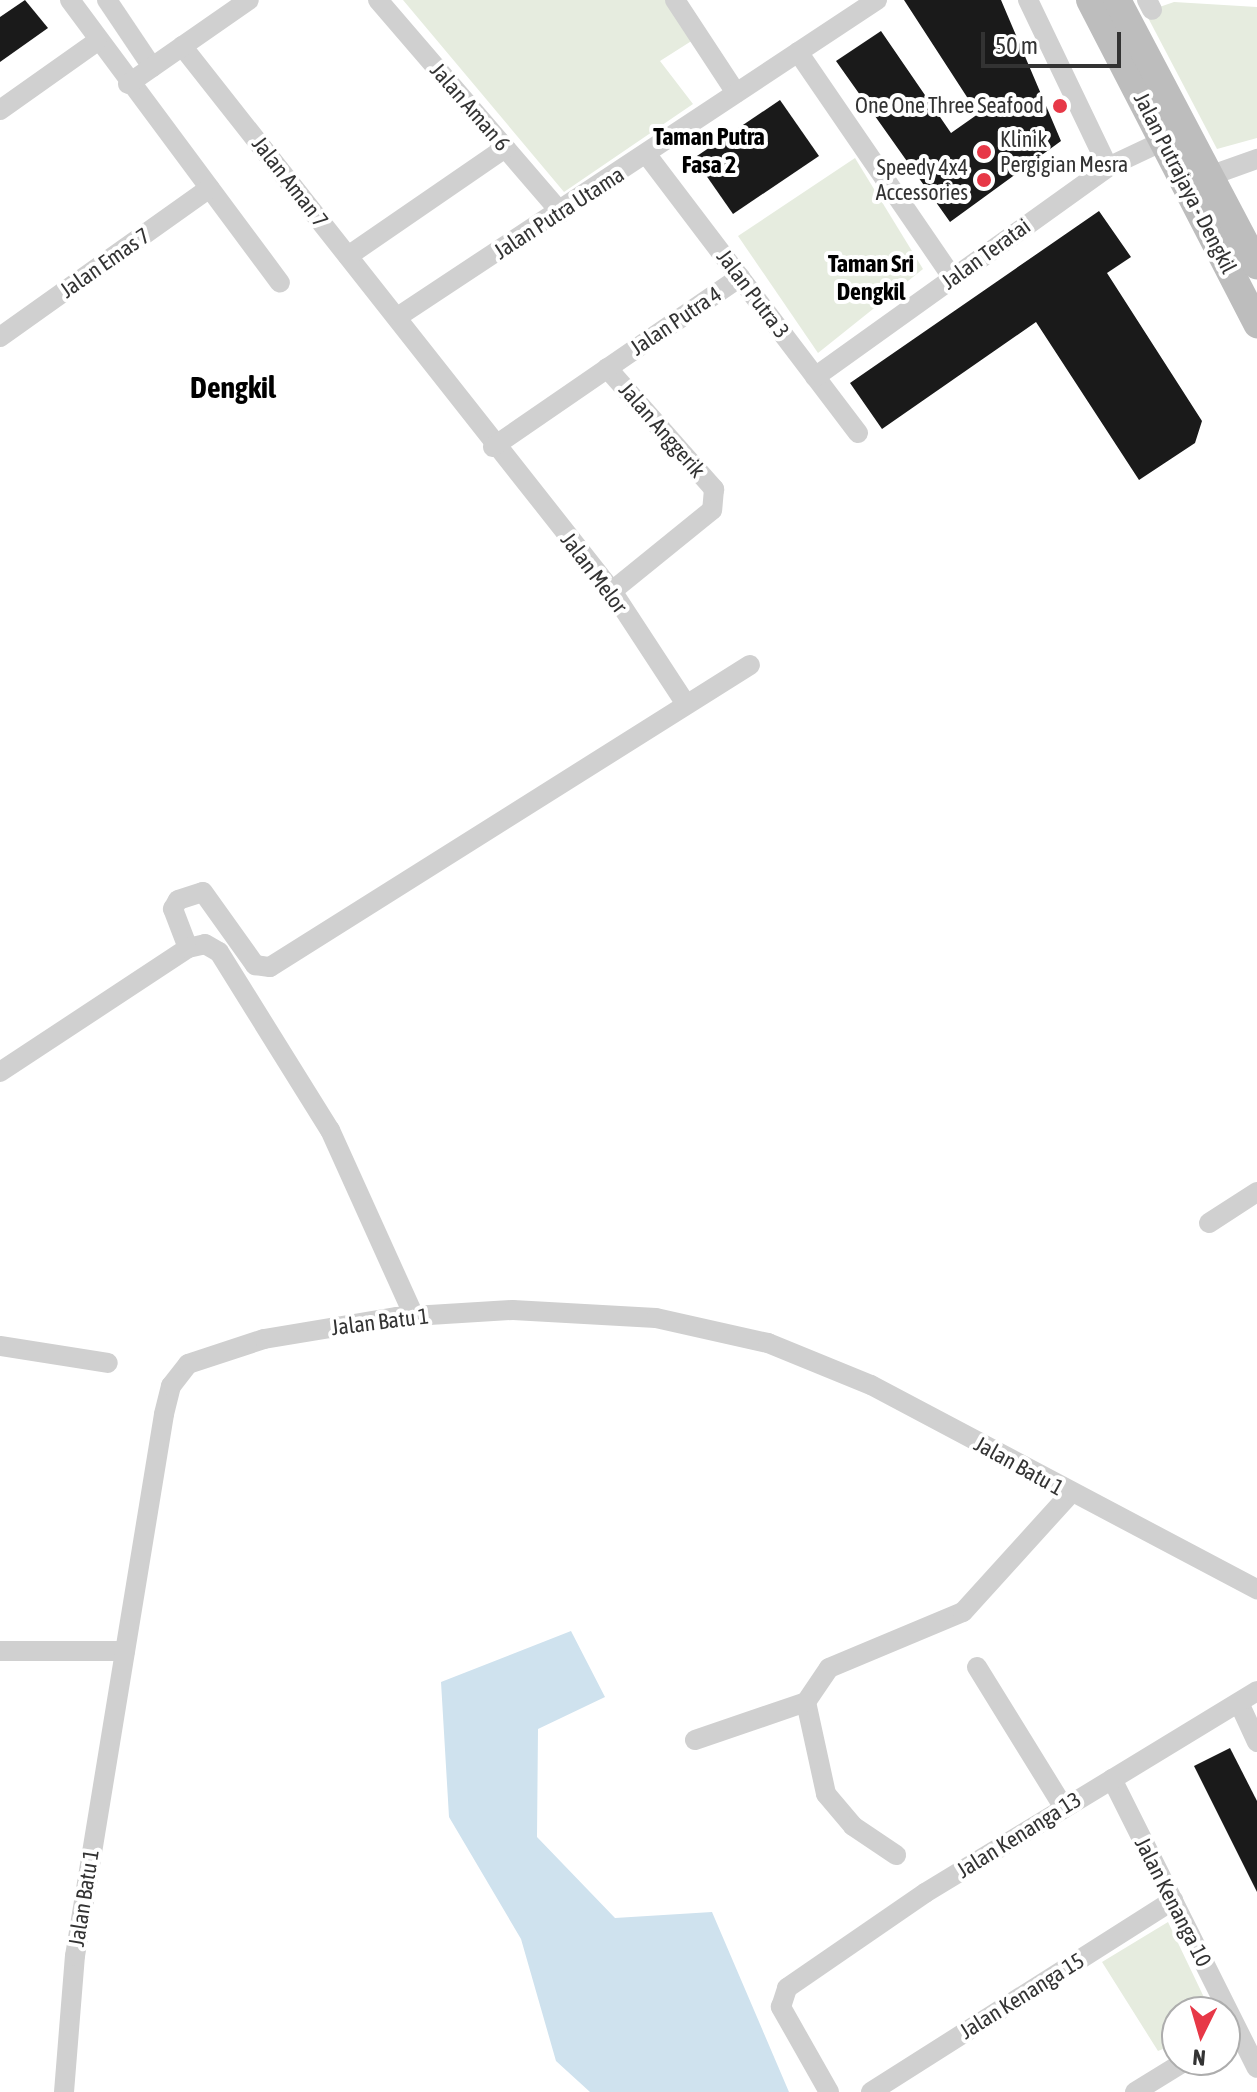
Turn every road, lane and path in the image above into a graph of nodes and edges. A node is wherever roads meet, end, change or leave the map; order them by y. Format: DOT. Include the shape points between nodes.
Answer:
graph roads {
  1 [pos="70,0"];
  2 [pos="107,0"];
  3 [pos="249,0"];
  4 [pos="378,0"];
  5 [pos="675,0"];
  6 [pos="877,0"];
  7 [pos="1028,0"];
  8 [pos="1090,0"];
  9 [pos="1117,0"];
  10 [pos="96,42"];
  11 [pos="182,46"];
  12 [pos="798,52"];
  13 [pos="152,67"];
  14 [pos="128,84"];
  15 [pos="736,93"];
  16 [pos="0,110"];
  17 [pos="1163,141"];
  18 [pos="505,148"];
  19 [pos="647,155"];
  20 [pos="1257,159"];
  21 [pos="1108,167"];
  22 [pos="1212,175"];
  23 [pos="210,188"];
  24 [pos="561,213"];
  25 [pos="348,256"];
  26 [pos="1257,265"];
  27 [pos="740,277"];
  28 [pos="953,278"];
  29 [pos="280,283"];
  30 [pos="399,316"];
  31 [pos="1257,324"];
  32 [pos="0,337"];
  33 [pos="607,368"];
  34 [pos="815,377"];
  35 [pos="858,433"];
  36 [pos="493,447"];
  37 [pos="612,591"];
  38 [pos="750,665"];
  39 [pos="686,704"];
  40 [pos="188,948"];
  41 [pos="0,1072"];
  42 [pos="1257,1192"];
  43 [pos="1209,1223"];
  44 [pos="414,1316"];
  45 [pos="0,1346"];
  46 [pos="108,1363"];
  47 [pos="1070,1494"];
  48 [pos="1257,1589"];
  49 [pos="0,1651"];
  50 [pos="125,1651"];
  51 [pos="977,1667"];
  52 [pos="1257,1691"];
  53 [pos="806,1702"];
  54 [pos="1239,1703"];
  55 [pos="695,1740"];
  56 [pos="1257,1742"];
  57 [pos="1112,1779"];
  58 [pos="1064,1808"];
  59 [pos="896,1855"];
  60 [pos="1173,1900"];
  61 [pos="1214,1996"];
  62 [pos="1241,2048"];
  63 [pos="1257,2068"];
  64 [pos="1161,2076"];
  65 [pos="64,2092"];
  66 [pos="829,2092"];
  67 [pos="871,2092"];
  68 [pos="1135,2092"];
  1 -- 10 [label="street"];
  2 -- 13 [label="street"];
  3 -- 11 [label="street"];
  4 -- 18 [label="street, Jalan Aman 6"];
  5 -- 15 [label="street"];
  6 -- 12 [label="street, Jalan Putra Utama"];
  7 -- 21 [label="street"];
  8 -- 17 [label="main road, Jalan Putrajaya - Dengkil"];
  9 -- 22 [label="main road, Jalan Putrajaya - Dengkil"];
  10 -- 14 [label="street"];
  10 -- 16 [label="street"];
  11 -- 13 [label="street"];
  11 -- 25 [label="street, Jalan Aman 7"];
  12 -- 15 [label="street, Jalan Putra Utama"];
  12 -- 28 [label="street"];
  13 -- 14 [label="street"];
  14 -- 23 [label="street"];
  15 -- 19 [label="street, Jalan Putra Utama"];
  17 -- 21 [label="street, Jalan Teratai"];
  17 -- 31 [label="main road, Jalan Putrajaya - Dengkil"];
  18 -- 24 [label="street, Jalan Aman 6"];
  18 -- 25 [label="street"];
  19 -- 24 [label="street, Jalan Putra Utama"];
  19 -- 27 [label="street, Jalan Putra 3"];
  20 -- 22 [label="street"];
  21 -- 28 [label="street, Jalan Teratai"];
  22 -- 26 [label="main road, Jalan Putrajaya - Dengkil"];
  23 -- 29 [label="street"];
  23 -- 32 [label="street, Jalan Emas 7"];
  24 -- 30 [label="street, Jalan Putra Utama"];
  25 -- 30 [label="street, Jalan Aman 7"];
  27 -- 33 [label="street, Jalan Putra 4"];
  27 -- 34 [label="street, Jalan Putra 3"];
  28 -- 34 [label="street, Jalan Teratai"];
  30 -- 36 [label="street, Jalan Melor"];
  33 -- 36 [label="street, Jalan Putra 4"];
  33 -- 37 [label="street, Jalan Anggerik" via="714,489 712,510"];
  34 -- 35 [label="street, Jalan Putra 3"];
  36 -- 37 [label="street, Jalan Melor"];
  37 -- 39 [label="street, Jalan Melor"];
  38 -- 39 [label="street"];
  39 -- 40 [label="street" via="270,967 255,965 203,892 178,900 173,909"];
  40 -- 41 [label="street"];
  40 -- 44 [label="street" via="205,944 219,952 330,1130"];
  42 -- 43 [label="street"];
  44 -- 47 [label="street, Jalan Batu 1" via="513,1310 656,1318 768,1343 871,1385"];
  44 -- 50 [label="street, Jalan Batu 1" via="264,1339 188,1364 171,1386 164,1414"];
  45 -- 46 [label="street"];
  47 -- 48 [label="street, Jalan Batu 1"];
  47 -- 53 [label="street" via="963,1612 829,1668"];
  49 -- 50 [label="street"];
  50 -- 65 [label="street, Jalan Batu 1" via="75,1956"];
  51 -- 58 [label="street"];
  52 -- 54 [label="street, Jalan Kenanga 13"];
  53 -- 55 [label="street"];
  53 -- 59 [label="street" via="826,1794 853,1826"];
  54 -- 56 [label="street"];
  54 -- 57 [label="street, Jalan Kenanga 13"];
  57 -- 58 [label="street, Jalan Kenanga 13"];
  57 -- 60 [label="street, Jalan Kenanga 10"];
  58 -- 66 [label="street, Jalan Kenanga 13" via="787,1988 781,2007"];
  60 -- 61 [label="street, Jalan Kenanga 10"];
  60 -- 67 [label="street, Jalan Kenanga 15"];
  62 -- 63 [label="street, Jalan Kenanga 10"];
  64 -- 68 [label="street"];
}
